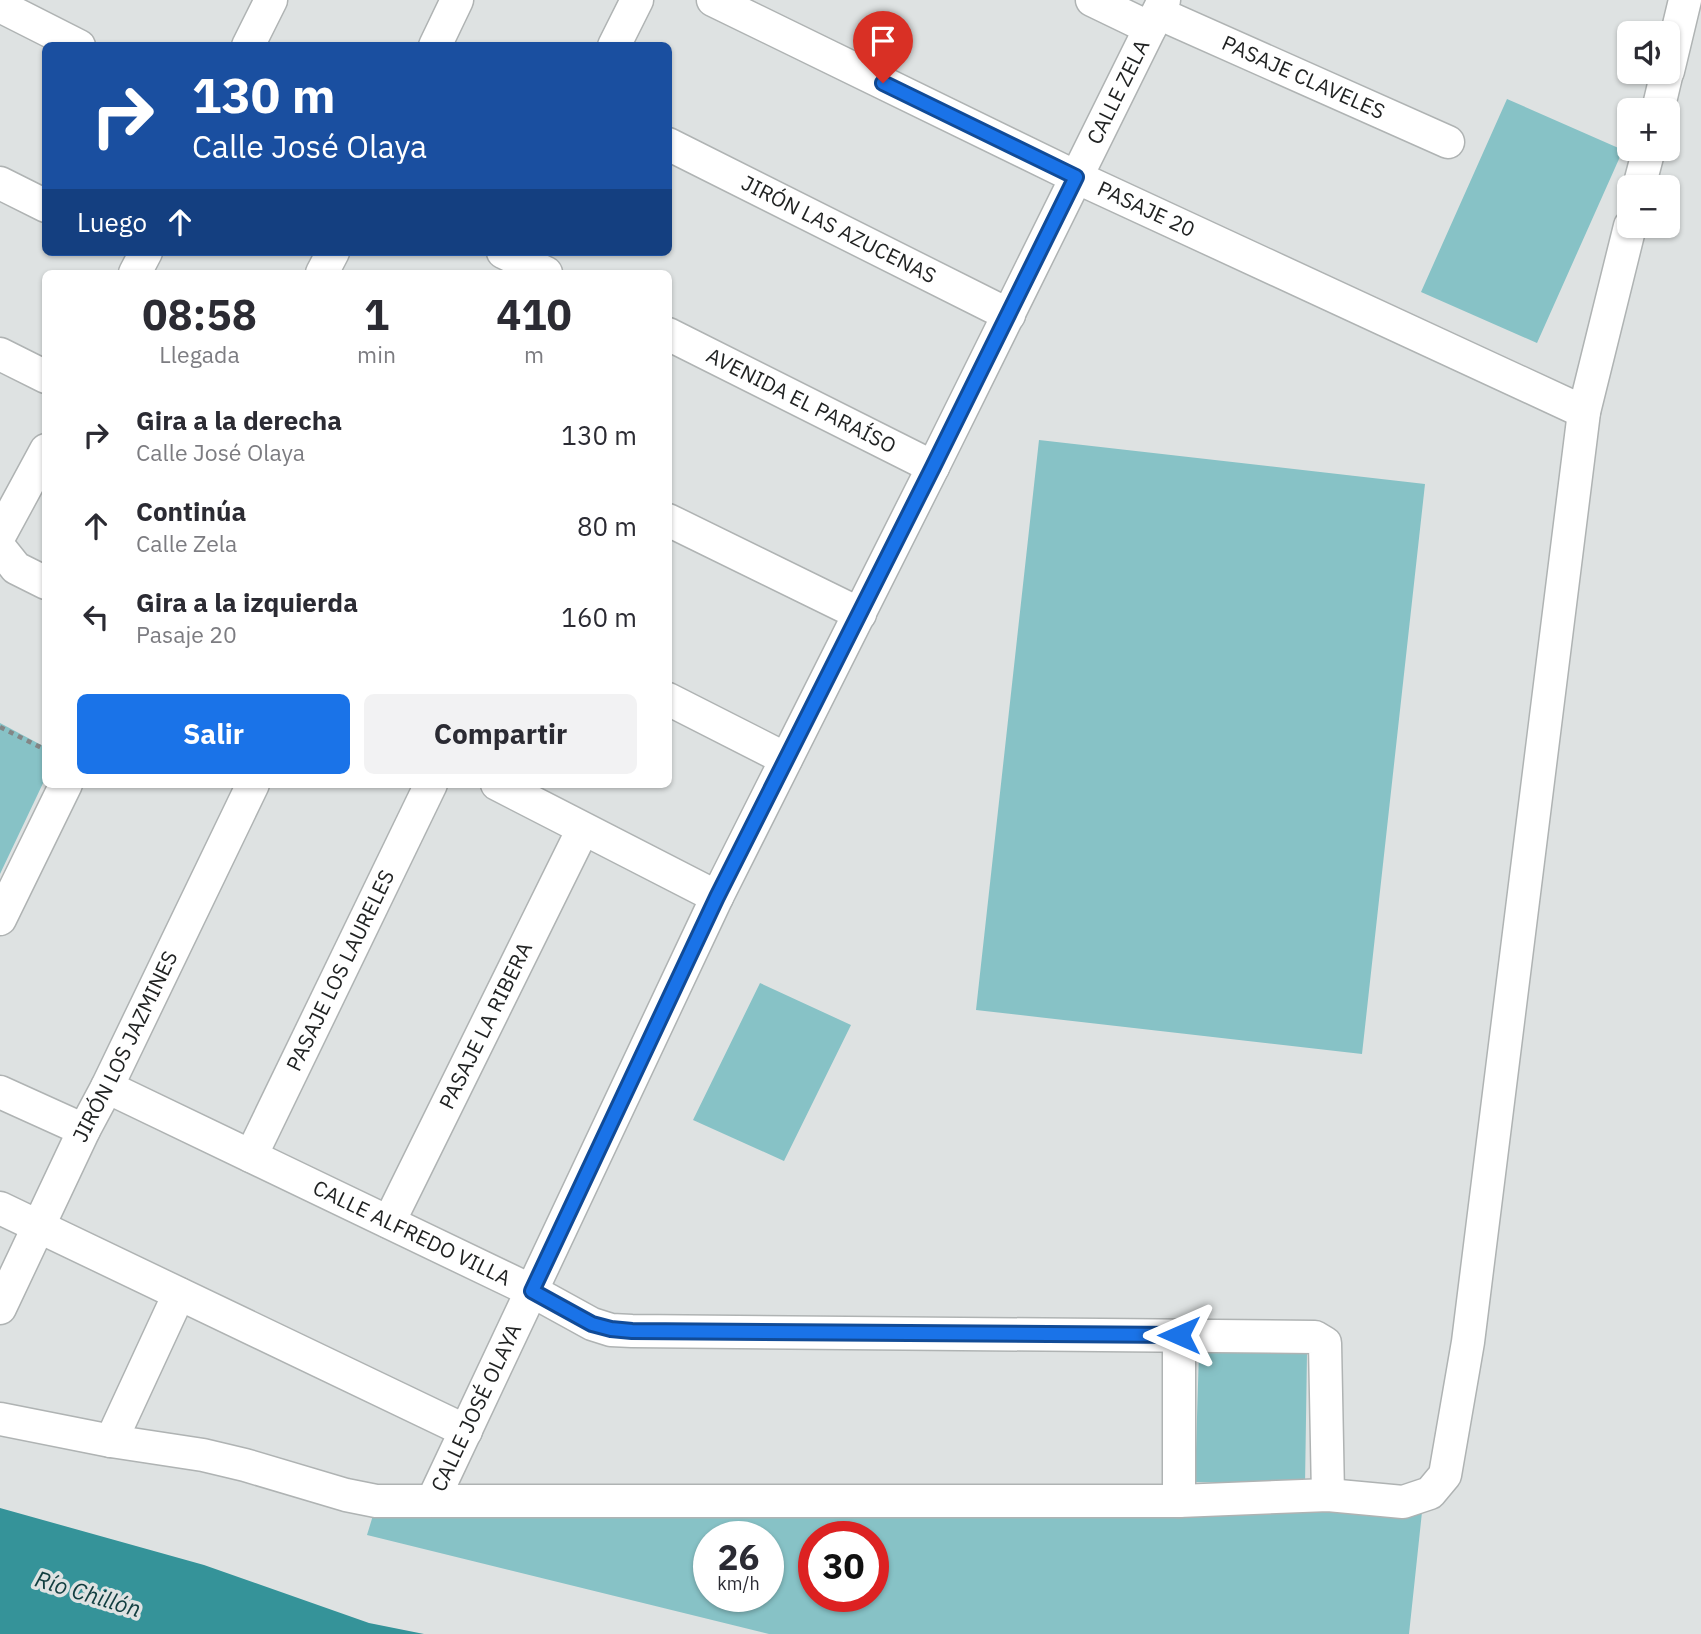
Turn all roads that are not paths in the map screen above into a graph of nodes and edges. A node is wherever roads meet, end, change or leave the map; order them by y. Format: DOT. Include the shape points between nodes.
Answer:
graph roads {
  1 [pos="271,0"];
  2 [pos="457,0"];
  3 [pos="636,0"];
  4 [pos="713,0"];
  5 [pos="1092,0"];
  6 [pos="1685,0"];
  7 [pos="0,6"];
  8 [pos="1157,14"];
  9 [pos="1680,21"];
  10 [pos="71,42"];
  11 [pos="250,42"];
  12 [pos="437,42"];
  13 [pos="616,42"];
  14 [pos="1448,142"];
  15 [pos="672,146"];
  16 [pos="1076,177"];
  17 [pos="0,183"];
  18 [pos="42,204"];
  19 [pos="1627,238"];
  20 [pos="506,258"];
  21 [pos="537,270"];
  22 [pos="1009,315"];
  23 [pos="672,336"];
  24 [pos="0,354"];
  25 [pos="42,375"];
  26 [pos="1584,412"];
  27 [pos="42,457"];
  28 [pos="933,467"];
  29 [pos="672,522"];
  30 [pos="0,535"];
  31 [pos="0,548"];
  32 [pos="42,581"];
  33 [pos="860,614"];
  34 [pos="672,701"];
  35 [pos="786,759"];
  36 [pos="64,788"];
  37 [pos="251,788"];
  38 [pos="429,788"];
  39 [pos="505,788"];
  40 [pos="583,829"];
  41 [pos="717,897"];
  42 [pos="0,919"];
  43 [pos="107,1087"];
  44 [pos="0,1092"];
  45 [pos="84,1130"];
  46 [pos="251,1156"];
  47 [pos="0,1208"];
  48 [pos="389,1222"];
  49 [pos="38,1227"];
  50 [pos="532,1291"];
  51 [pos="179,1294"];
  52 [pos="0,1308"];
  53 [pos="1179,1335"];
  54 [pos="0,1419"];
  55 [pos="466,1431"];
  56 [pos="111,1441"];
  57 [pos="1328,1495"];
  58 [pos="433,1500"];
  59 [pos="1179,1501"];
  1 -- 11 [label="street"];
  2 -- 12 [label="street"];
  3 -- 13 [label="street"];
  4 -- 16 [label="street, PASAJE 20"];
  5 -- 8 [label="street, PASAJE CLAVELES"];
  6 -- 9 [label="street"];
  7 -- 10 [label="street"];
  8 -- 14 [label="street, PASAJE CLAVELES"];
  8 -- 16 [label="street, CALLE ZELA"];
  15 -- 22 [label="street, JIRÓN LAS AZUCENAS"];
  16 -- 22 [label="street, CALLE ZELA"];
  16 -- 26 [label="street, PASAJE 20"];
  17 -- 18 [label="street"];
  19 -- 26 [label="street"];
  20 -- 21 [label="street"];
  22 -- 28 [label="street, CALLE ZELA"];
  23 -- 28 [label="street, AVENIDA EL PARAÍSO"];
  24 -- 25 [label="street"];
  26 -- 57 [label="street" via="1468,1342 1445,1475 1430,1493 1403,1502"];
  27 -- 30 [label="street"];
  28 -- 33 [label="street, CALLE ZELA"];
  29 -- 33 [label="street"];
  31 -- 32 [label="street" via="16,568"];
  33 -- 35 [label="street, CALLE ZELA"];
  34 -- 35 [label="street"];
  35 -- 41 [label="street, CALLE ZELA"];
  36 -- 42 [label="street"];
  37 -- 43 [label="street, JIRÓN LOS JAZMINES"];
  38 -- 46 [label="street, PASAJE LOS LAURELES"];
  39 -- 40 [label="street"];
  40 -- 41 [label="street"];
  40 -- 48 [label="street, PASAJE LA RIBERA"];
  41 -- 50 [label="street, CALLE JOSÉ OLAYA"];
  43 -- 45 [label="street, JIRÓN LOS JAZMINES"];
  43 -- 46 [label="street, CALLE ALFREDO VILLA"];
  44 -- 45 [label="street"];
  45 -- 49 [label="street, JIRÓN LOS JAZMINES"];
  46 -- 48 [label="street, CALLE ALFREDO VILLA"];
  47 -- 49 [label="street"];
  48 -- 50 [label="street, CALLE ALFREDO VILLA"];
  49 -- 51 [label="street"];
  49 -- 52 [label="street, JIRÓN LOS JAZMINES"];
  50 -- 53 [label="street, CALLE ALFREDO VILLA" via="592,1324 632,1331"];
  50 -- 55 [label="street, CALLE JOSÉ OLAYA"];
  51 -- 55 [label="street"];
  51 -- 56 [label="street"];
  53 -- 57 [label="street, CALLE ALFREDO VILLA" via="1315,1337 1325,1343"];
  53 -- 59 [label="street"];
  54 -- 56 [label="street"];
  55 -- 58 [label="street, CALLE JOSÉ OLAYA"];
  56 -- 58 [label="street" via="203,1455 376,1501"];
  57 -- 59 [label="street"];
  58 -- 59 [label="street"];
}
